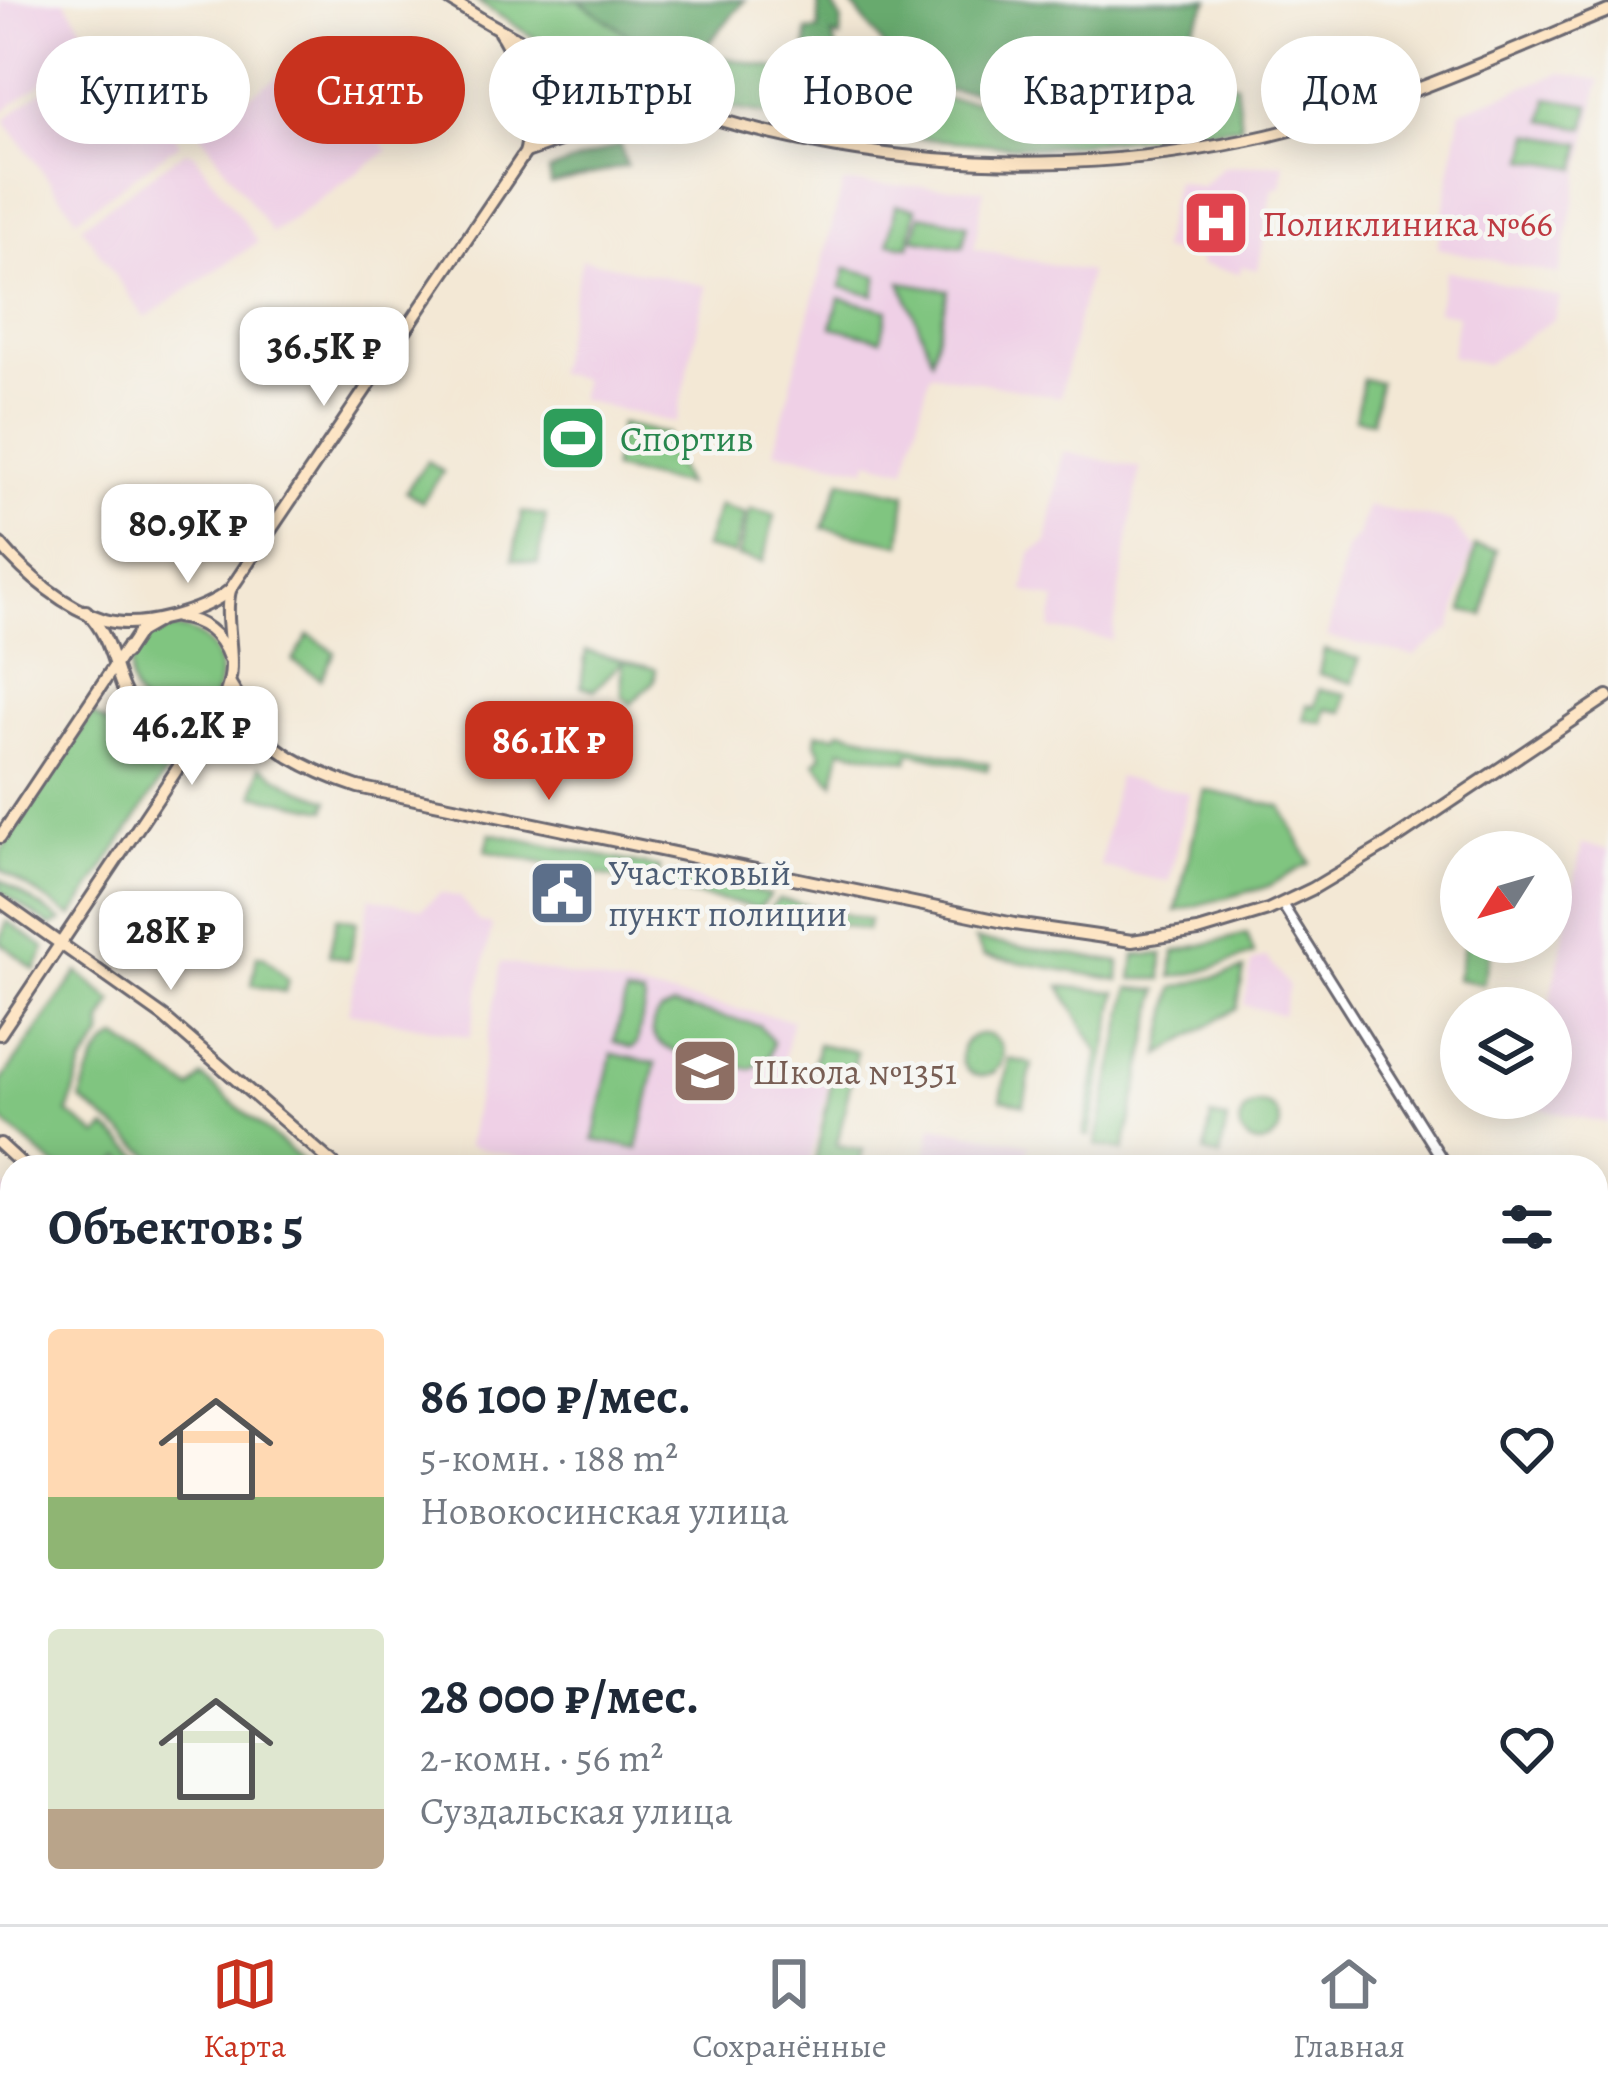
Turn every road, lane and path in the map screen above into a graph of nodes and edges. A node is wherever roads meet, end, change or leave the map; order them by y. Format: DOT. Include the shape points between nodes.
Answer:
graph roads {
  1 [pos="450,0"];
  2 [pos="1608,11"];
  3 [pos="488,24"];
  4 [pos="503,36"];
  5 [pos="511,36"];
  6 [pos="735,124"];
  7 [pos="526,144"];
  8 [pos="546,144"];
  9 [pos="525,153"];
  10 [pos="0,544"];
  11 [pos="230,590"];
  12 [pos="86,611"];
  13 [pos="164,619"];
  14 [pos="128,647"];
  15 [pos="117,662"];
  16 [pos="230,676"];
  17 [pos="123,683"];
  18 [pos="1608,696"];
  19 [pos="220,705"];
  20 [pos="207,723"];
  21 [pos="183,726"];
  22 [pos="271,743"];
  23 [pos="0,837"];
  24 [pos="0,902"];
  25 [pos="1282,904"];
  26 [pos="61,943"];
  27 [pos="0,1034"];
  28 [pos="323,1155"];
  29 [pos="1439,1155"];
  1 -- 3 [label="street"];
  2 -- 6 [label="street" via="1373,106 1161,154 919,158"];
  3 -- 4 [label="street"];
  3 -- 5 [label="street"];
  7 -- 9 [label="street"];
  8 -- 9 [label="street"];
  9 -- 11 [label="street"];
  10 -- 12 [label="street" via="23,571"];
  11 -- 13 [label="street"];
  11 -- 16 [label="street"];
  12 -- 13 [label="street" via="115,622"];
  12 -- 15 [label="street"];
  13 -- 14 [label="street"];
  13 -- 16 [label="street" via="209,628 223,644"];
  14 -- 15 [label="street"];
  14 -- 17 [label="street"];
  15 -- 17 [label="street"];
  15 -- 23 [label="street"];
  16 -- 19 [label="street"];
  16 -- 22 [label="street"];
  17 -- 21 [label="street" via="146,718"];
  18 -- 25 [label="street" via="1389,843"];
  19 -- 20 [label="street"];
  19 -- 21 [label="street"];
  20 -- 21 [label="street"];
  20 -- 22 [label="street" via="234,724"];
  20 -- 26 [label="street"];
  22 -- 25 [label="street" via="358,787 1064,934 1118,941 1179,936"];
  24 -- 26 [label="street"];
  25 -- 29 [label="street"];
  26 -- 27 [label="street"];
  26 -- 28 [label="street" via="189,1037"];
}
